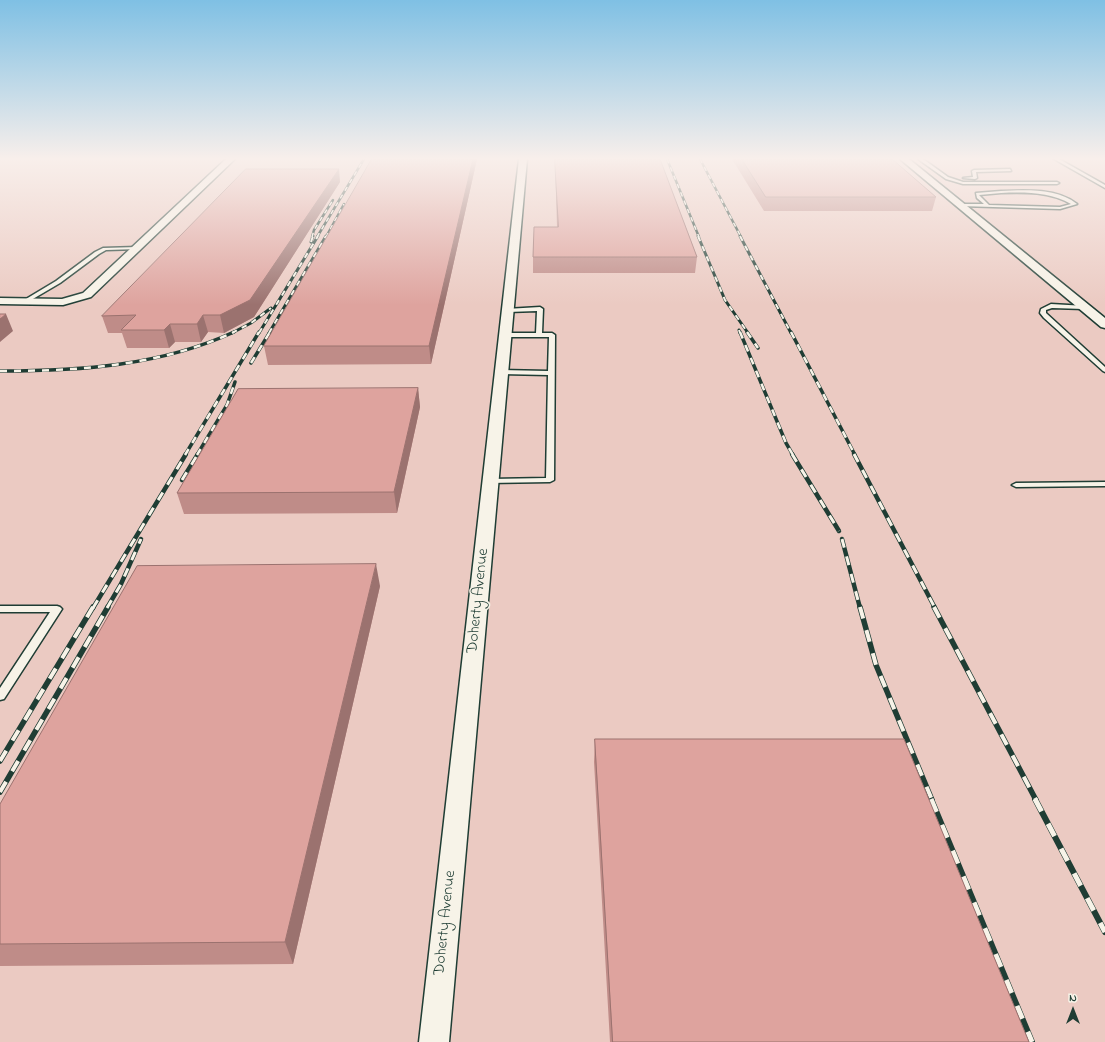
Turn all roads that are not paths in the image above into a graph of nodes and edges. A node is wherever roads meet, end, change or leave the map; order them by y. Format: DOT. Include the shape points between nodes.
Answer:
graph roads {
  1 [pos="180,208"];
  2 [pos="518,208"];
  3 [pos="963,208"];
  4 [pos="1047,208"];
  5 [pos="1061,208"];
  6 [pos="137,248"];
  7 [pos="0,302"];
  8 [pos="24,302"];
  9 [pos="1084,307"];
  10 [pos="508,310"];
  11 [pos="1104,323"];
  12 [pos="505,335"];
  13 [pos="539,336"];
  14 [pos="1105,370"];
  15 [pos="502,372"];
  16 [pos="551,373"];
  17 [pos="491,481"];
  18 [pos="1105,484"];
  19 [pos="1016,485"];
  20 [pos="0,609"];
  21 [pos="0,696"];
  22 [pos="434,1042"];
  1 -- 6 [label="street"];
  2 -- 10 [label="street, Doherty Avenue"];
  3 -- 9 [label="street"];
  4 -- 5 [label="lane"];
  6 -- 8 [label="lane" via="105,249"];
  6 -- 8 [label="street" via="87,295 63,302"];
  7 -- 8 [label="street"];
  9 -- 11 [label="street"];
  9 -- 14 [label="lane" via="1051,306 1044,309 1043,313"];
  10 -- 12 [label="street, Doherty Avenue"];
  10 -- 13 [label="lane" via="540,309"];
  12 -- 13 [label="lane"];
  12 -- 15 [label="street, Doherty Avenue"];
  13 -- 16 [label="lane" via="552,336"];
  15 -- 16 [label="lane"];
  15 -- 17 [label="street, Doherty Avenue"];
  16 -- 17 [label="lane" via="550,480"];
  17 -- 22 [label="street, Doherty Avenue"];
  18 -- 19 [label="lane"];
  20 -- 21 [label="lane" via="57,609"];
}
